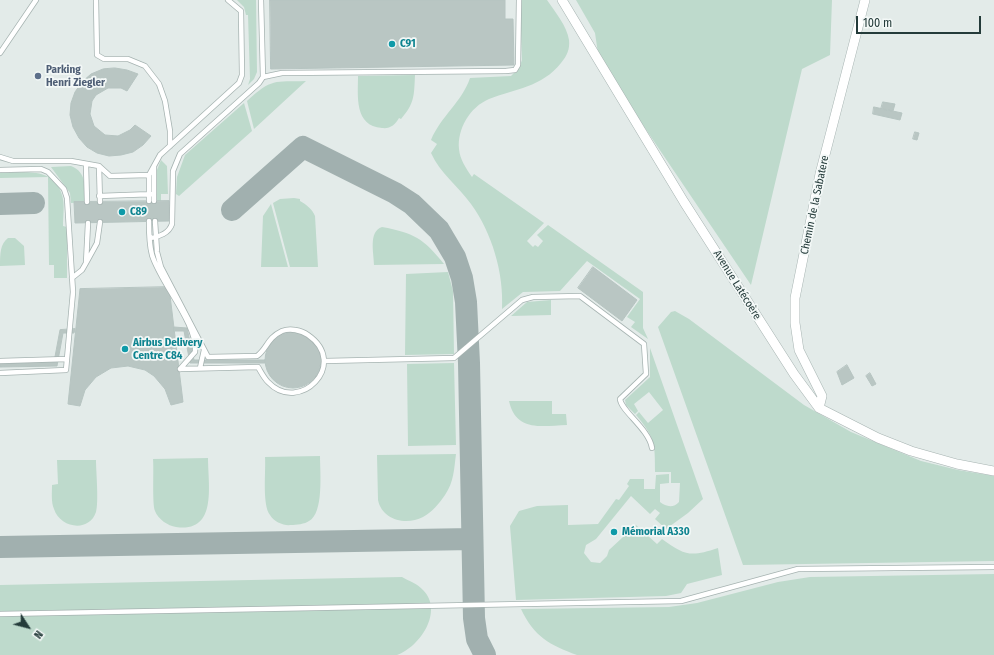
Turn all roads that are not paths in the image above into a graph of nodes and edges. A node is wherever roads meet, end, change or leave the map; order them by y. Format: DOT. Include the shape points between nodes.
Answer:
graph roads {
  1 [pos="36,0"];
  2 [pos="96,0"];
  3 [pos="228,0"];
  4 [pos="261,0"];
  5 [pos="519,0"];
  6 [pos="562,0"];
  7 [pos="865,0"];
  8 [pos="0,53"];
  9 [pos="263,77"];
  10 [pos="170,146"];
  11 [pos="0,157"];
  12 [pos="154,163"];
  13 [pos="86,165"];
  14 [pos="99,166"];
  15 [pos="0,170"];
  16 [pos="149,175"];
  17 [pos="152,194"];
  18 [pos="99,196"];
  19 [pos="152,201"];
  20 [pos="87,202"];
  21 [pos="100,202"];
  22 [pos="152,221"];
  23 [pos="100,222"];
  24 [pos="88,223"];
  25 [pos="152,238"];
  26 [pos="86,263"];
  27 [pos="72,278"];
  28 [pos="204,350"];
  29 [pos="67,359"];
  30 [pos="0,361"];
  31 [pos="325,361"];
  32 [pos="200,368"];
  33 [pos="0,373"];
  34 [pos="819,408"];
  35 [pos="652,448"];
  36 [pos="994,471"];
  37 [pos="994,567"];
  38 [pos="0,614"];
  1 -- 8 [label="lane"];
  2 -- 10 [label="lane" via="97,55 104,59 128,59 145,66 159,84 165,101"];
  3 -- 10 [label="lane" via="241,11 242,75 233,90"];
  4 -- 9 [label="lane"];
  5 -- 9 [label="lane" via="516,70 282,73"];
  6 -- 34 [label="street, Avenue Latécoère" via="684,202 794,374"];
  7 -- 34 [label="street, Chemin de la Sabatere" via="820,174 795,298 799,350 822,396"];
  9 -- 25 [label="lane" via="260,83 180,154 173,171 171,229"];
  10 -- 12 [label="lane"];
  11 -- 13 [label="lane" via="13,161 71,161"];
  12 -- 16 [label="lane"];
  12 -- 17 [label="lane"];
  13 -- 14 [label="lane"];
  13 -- 20 [label="lane"];
  14 -- 16 [label="lane" via="110,176"];
  14 -- 18 [label="lane"];
  15 -- 27 [label="lane" via="41,169 48,172 64,189 70,227"];
  16 -- 17 [label="lane"];
  17 -- 18 [label="lane"];
  17 -- 19 [label="lane"];
  18 -- 21 [label="lane"];
  22 -- 25 [label="lane"];
  23 -- 26 [label="lane" via="97,243"];
  24 -- 26 [label="lane"];
  25 -- 28 [label="lane" via="161,267"];
  25 -- 32 [label="lane" via="152,255 158,270 194,338 195,352 180,368"];
  26 -- 27 [label="lane"];
  27 -- 29 [label="lane"];
  28 -- 31 [label="lane" via="208,357 257,356 271,337 289,329 306,333 314,339 322,350"];
  28 -- 32 [label="lane"];
  29 -- 30 [label="lane"];
  29 -- 33 [label="lane" via="66,370"];
  31 -- 32 [label="lane" via="316,381 307,388 293,393 284,393 271,386 258,367"];
  31 -- 35 [label="lane" via="454,358 522,300 533,297 580,296 644,344 646,374 620,399 647,436"];
  34 -- 36 [label="street, Avenue Latécoère" via="872,435 911,451"];
  37 -- 38 [label="lane" via="798,569 681,601"];
}
